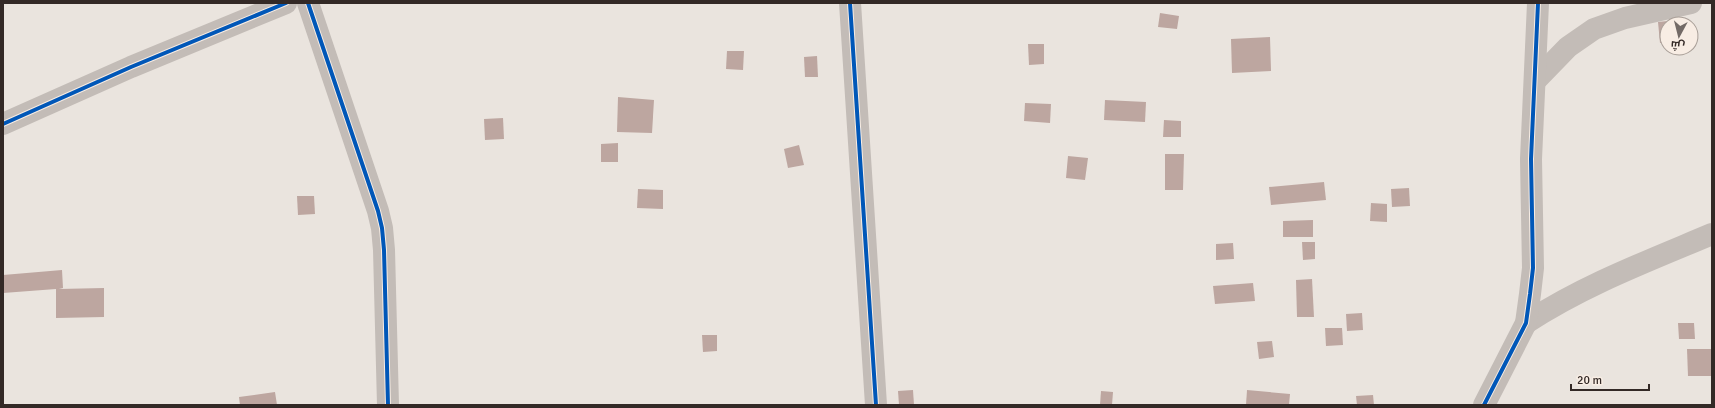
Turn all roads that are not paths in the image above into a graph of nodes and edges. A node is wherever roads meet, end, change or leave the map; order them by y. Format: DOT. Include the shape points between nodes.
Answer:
graph roads {
  1 [pos="286,3"];
  2 [pos="308,3"];
  3 [pos="850,3"];
  4 [pos="1538,3"];
  5 [pos="1692,3"];
  6 [pos="1535,81"];
  7 [pos="3,124"];
  8 [pos="1712,234"];
  9 [pos="1526,323"];
  10 [pos="1484,403"];
  11 [pos="388,405"];
  12 [pos="876,405"];
  1 -- 7 [label="street" via="131,67"];
  2 -- 11 [label="street" via="382,228"];
  3 -- 12 [label="street"];
  4 -- 6 [label="street"];
  5 -- 6 [label="street" via="1625,18 1594,29 1568,47"];
  6 -- 9 [label="street" via="1530,159 1533,268"];
  8 -- 9 [label="street" via="1603,280"];
  9 -- 10 [label="street"];
}
